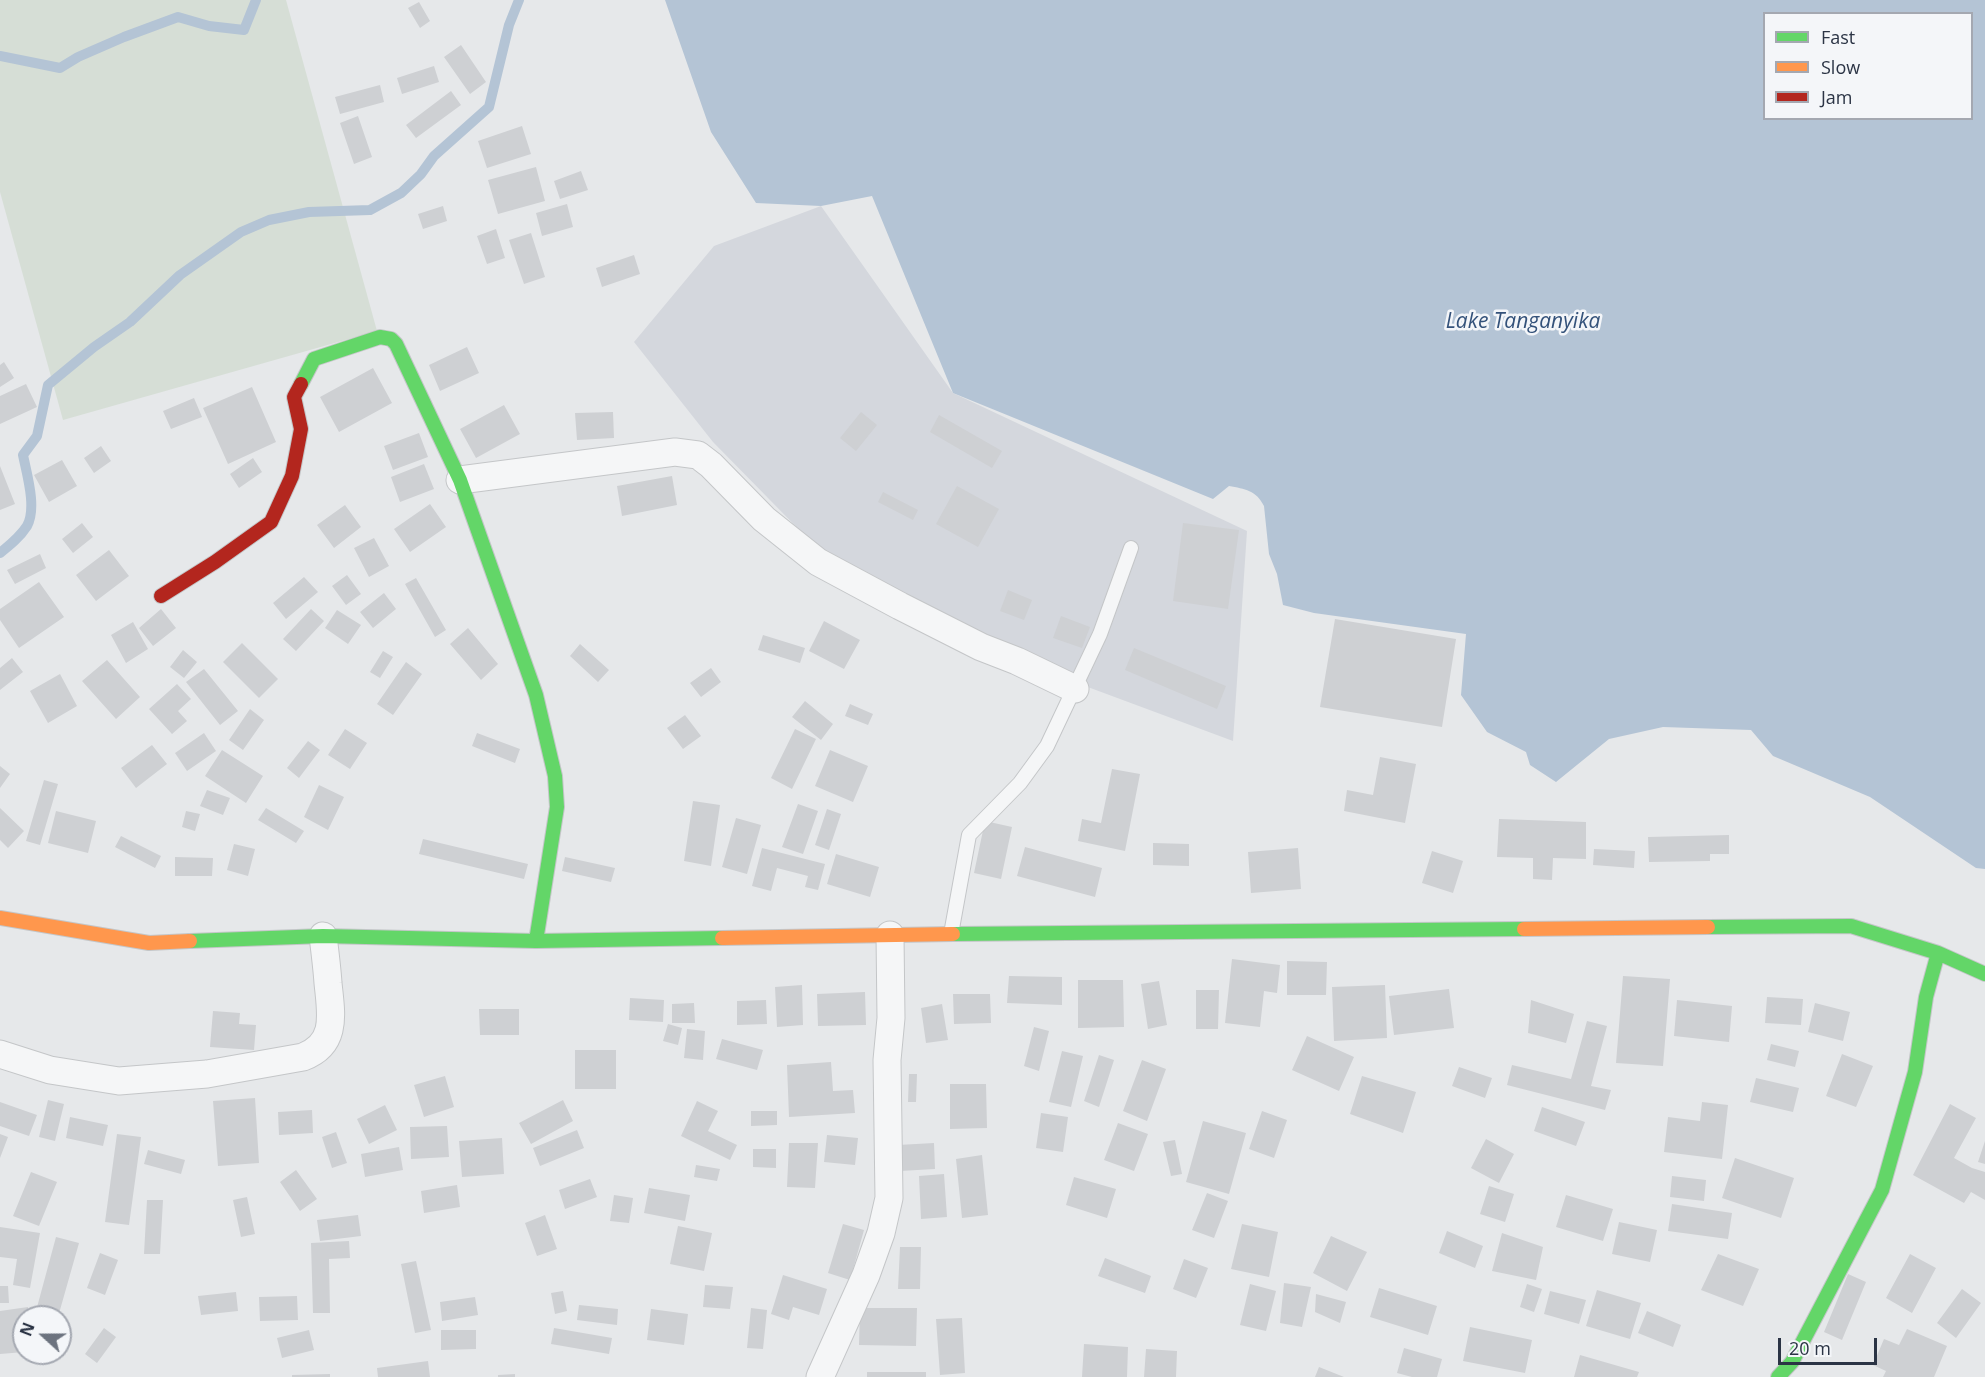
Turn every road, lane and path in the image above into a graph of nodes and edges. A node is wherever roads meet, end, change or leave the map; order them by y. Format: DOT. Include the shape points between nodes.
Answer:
graph roads {
  1 [pos="460,480"];
  2 [pos="1131,548"];
  3 [pos="161,596"];
  4 [pos="1075,689"];
  5 [pos="0,918"];
  6 [pos="951,934"];
  7 [pos="890,935"];
  8 [pos="323,936"];
  9 [pos="536,941"];
  10 [pos="1938,953"];
  11 [pos="1985,974"];
  12 [pos="0,1054"];
  13 [pos="820,1377"];
  14 [pos="1778,1377"];
  1 -- 3 [label="main road" via="391,339 380,338 314,359 294,397 301,429 292,476 271,522"];
  1 -- 4 [label="street" via="675,452 698,455 764,519 819,562 981,647"];
  1 -- 9 [label="main road" via="536,694 555,776 557,807"];
  2 -- 4 [label="lane"];
  4 -- 6 [label="lane" via="1047,746 1020,783 969,835"];
  5 -- 8 [label="main road" via="149,943"];
  6 -- 7 [label="main road"];
  6 -- 10 [label="main road" via="1851,926"];
  7 -- 9 [label="main road"];
  7 -- 13 [label="street" via="889,1198 866,1275"];
  8 -- 9 [label="main road"];
  8 -- 12 [label="street" via="332,1020 322,1045 303,1057 207,1074 119,1081 50,1070"];
  10 -- 11 [label="main road"];
  10 -- 14 [label="main road" via="1926,997 1915,1072 1882,1190 1792,1362"];
}
